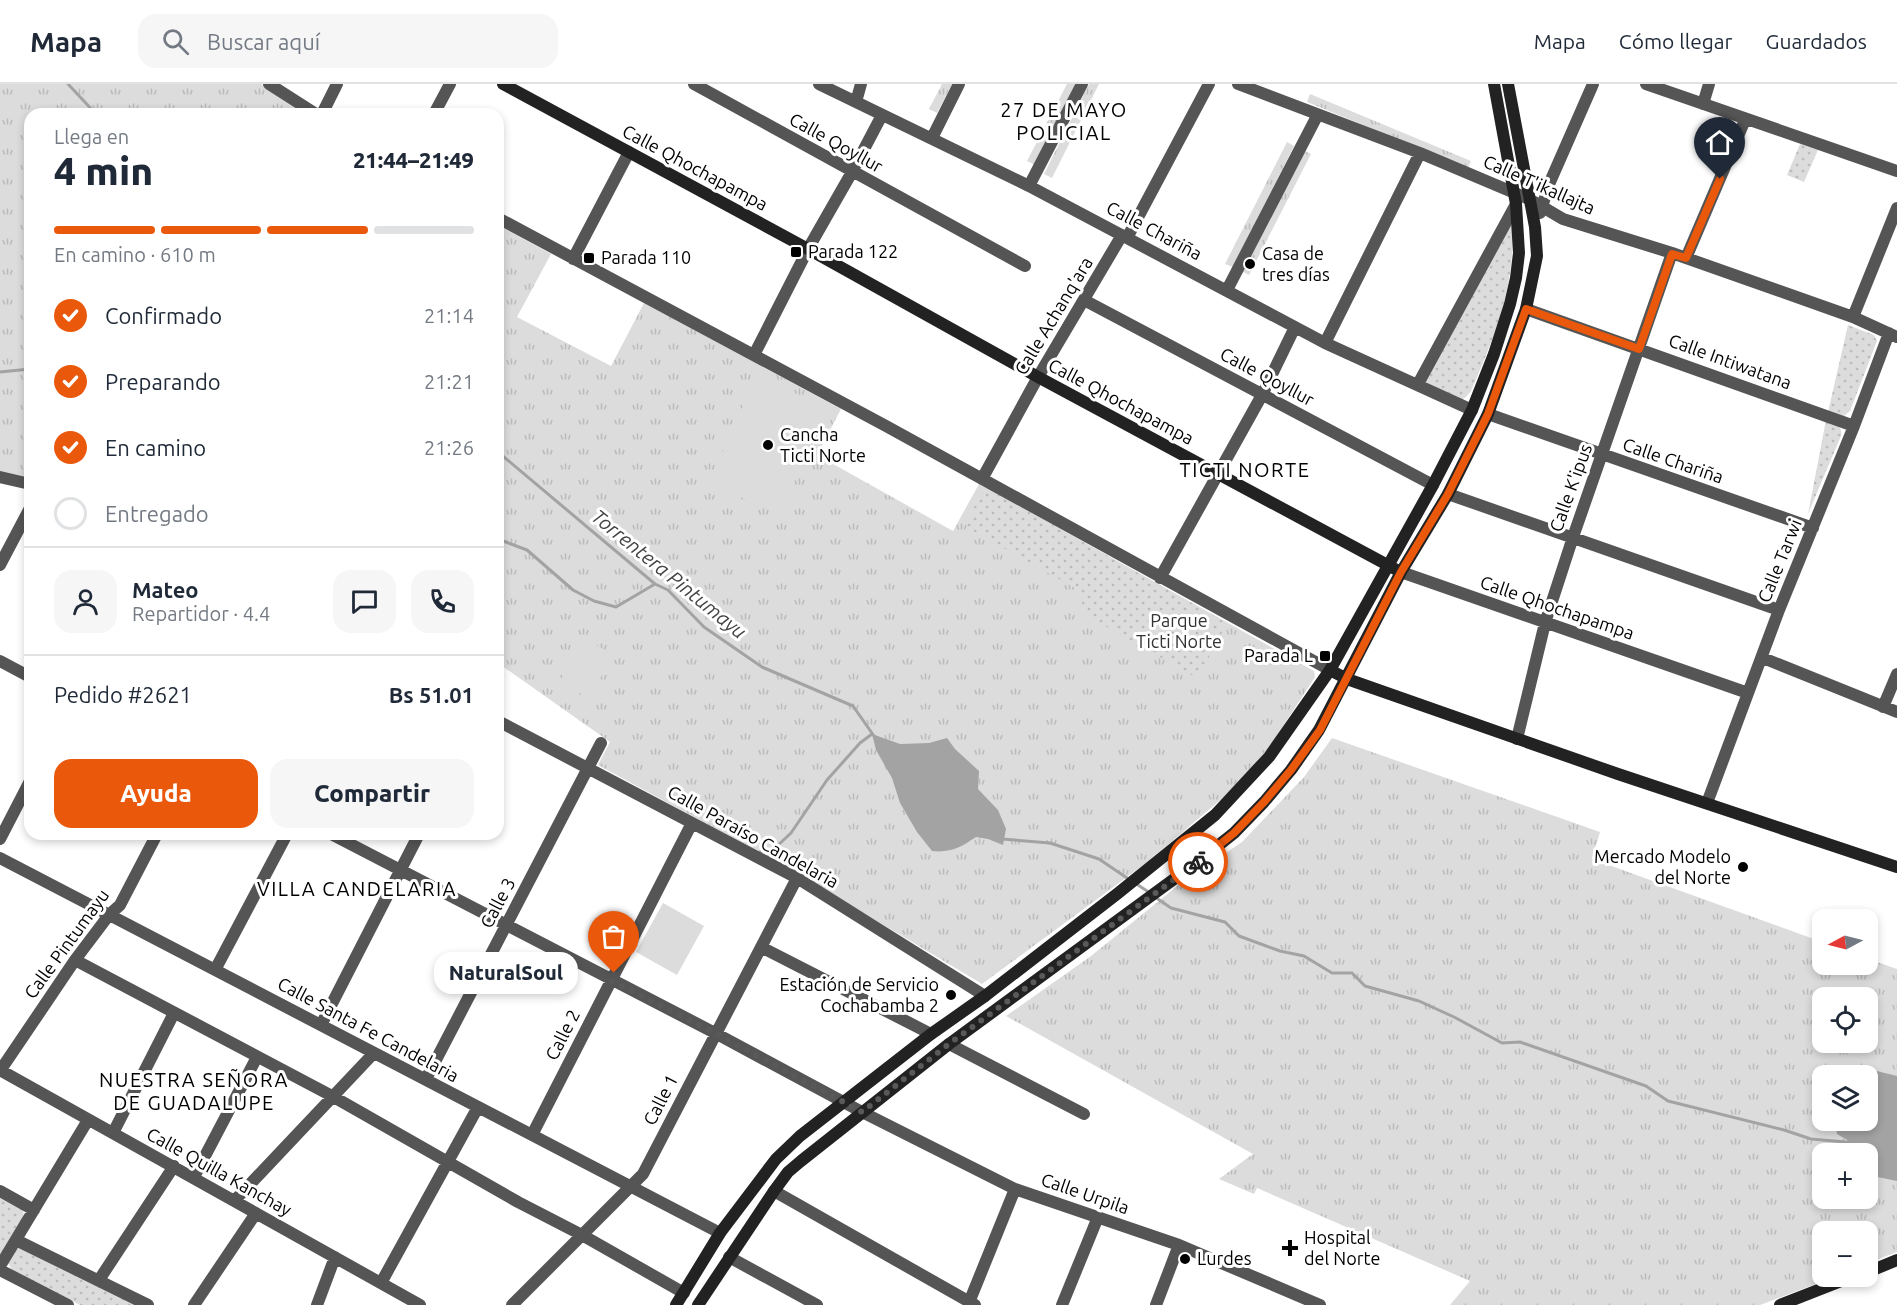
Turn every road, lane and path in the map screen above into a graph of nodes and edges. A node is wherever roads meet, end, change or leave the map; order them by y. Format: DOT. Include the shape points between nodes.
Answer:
graph roads {
  1 [pos="269,84"];
  2 [pos="337,84"];
  3 [pos="450,84"];
  4 [pos="503,84"];
  5 [pos="694,84"];
  6 [pos="819,84"];
  7 [pos="861,84"];
  8 [pos="959,84"];
  9 [pos="1082,84"];
  10 [pos="1209,84"];
  11 [pos="1238,84"];
  12 [pos="1494,84"];
  13 [pos="1508,84"];
  14 [pos="1593,84"];
  15 [pos="1646,84"];
  16 [pos="1709,84"];
  17 [pos="856,102"];
  18 [pos="1702,104"];
  19 [pos="307,108"];
  20 [pos="325,108"];
  21 [pos="437,108"];
  22 [pos="882,115"];
  23 [pos="1317,116"];
  24 [pos="1745,120"];
  25 [pos="932,138"];
  26 [pos="629,152"];
  27 [pos="1420,153"];
  28 [pos="1897,171"];
  29 [pos="852,172"];
  30 [pos="1029,186"];
  31 [pos="1515,199"];
  32 [pos="1529,199"];
  33 [pos="1542,208"];
  34 [pos="1897,208"];
  35 [pos="504,221"];
  36 [pos="1535,227"];
  37 [pos="1125,237"];
  38 [pos="808,249"];
  39 [pos="1672,254"];
  40 [pos="1686,258"];
  41 [pos="573,259"];
  42 [pos="1025,266"];
  43 [pos="1227,290"];
  44 [pos="1084,300"];
  45 [pos="1526,309"];
  46 [pos="1853,317"];
  47 [pos="1295,327"];
  48 [pos="1893,335"];
  49 [pos="1325,342"];
  50 [pos="1639,349"];
  51 [pos="754,355"];
  52 [pos="1038,377"];
  53 [pos="1418,384"];
  54 [pos="1262,394"];
  55 [pos="1472,410"];
  56 [pos="1488,414"];
  57 [pos="1854,426"];
  58 [pos="1602,456"];
  59 [pos="1216,474"];
  60 [pos="0,477"];
  61 [pos="982,479"];
  62 [pos="24,483"];
  63 [pos="1433,485"];
  64 [pos="1448,494"];
  65 [pos="24,519"];
  66 [pos="1813,528"];
  67 [pos="1573,537"];
  68 [pos="0,565"];
  69 [pos="1388,566"];
  70 [pos="1401,572"];
  71 [pos="1160,578"];
  72 [pos="1779,610"];
  73 [pos="1545,623"];
  74 [pos="1763,658"];
  75 [pos="0,661"];
  76 [pos="1330,670"];
  77 [pos="24,674"];
  78 [pos="1897,674"];
  79 [pos="1347,679"];
  80 [pos="1748,693"];
  81 [pos="1884,707"];
  82 [pos="1897,712"];
  83 [pos="504,724"];
  84 [pos="1517,739"];
  85 [pos="601,743"];
  86 [pos="588,768"];
  87 [pos="24,793"];
  88 [pos="1707,803"];
  89 [pos="692,823"];
  90 [pos="0,839"];
  91 [pos="154,840"];
  92 [pos="284,840"];
  93 [pos="343,840"];
  94 [pos="416,840"];
  95 [pos="0,858"];
  96 [pos="1897,867"];
  97 [pos="400,869"];
  98 [pos="797,878"];
  99 [pos="109,915"];
  100 [pos="506,925"];
  101 [pos="760,947"];
  102 [pos="75,960"];
  103 [pos="214,970"];
  104 [pos="610,980"];
  105 [pos="985,996"];
  106 [pos="174,1013"];
  107 [pos="321,1025"];
  108 [pos="715,1033"];
  109 [pos="931,1034"];
  110 [pos="949,1044"];
  111 [pos="374,1054"];
  112 [pos="257,1057"];
  113 [pos="0,1071"];
  114 [pos="426,1079"];
  115 [pos="332,1096"];
  116 [pos="844,1102"];
  117 [pos="478,1107"];
  118 [pos="862,1112"];
  119 [pos="1084,1114"];
  120 [pos="88,1120"];
  121 [pos="113,1133"];
  122 [pos="532,1135"];
  123 [pos="448,1162"];
  124 [pos="174,1166"];
  125 [pos="194,1177"];
  126 [pos="629,1186"];
  127 [pos="1015,1189"];
  128 [pos="0,1191"];
  129 [pos="774,1191"];
  130 [pos="235,1200"];
  131 [pos="34,1210"];
  132 [pos="256,1213"];
  133 [pos="1098,1217"];
  134 [pos="720,1233"];
  135 [pos="582,1235"];
  136 [pos="16,1239"];
  137 [pos="1179,1245"];
  138 [pos="335,1257"];
  139 [pos="729,1257"];
  140 [pos="1897,1260"];
  141 [pos="0,1268"];
  142 [pos="1878,1268"];
  143 [pos="99,1280"];
  144 [pos="381,1283"];
  145 [pos="1826,1287"];
  146 [pos="684,1293"];
  147 [pos="971,1304"];
  148 [pos="68,1305"];
  149 [pos="148,1305"];
  150 [pos="194,1305"];
  151 [pos="318,1305"];
  152 [pos="420,1305"];
  153 [pos="512,1305"];
  154 [pos="676,1305"];
  155 [pos="698,1305"];
  156 [pos="817,1305"];
  157 [pos="1062,1305"];
  158 [pos="1156,1305"];
  159 [pos="1320,1305"];
  160 [pos="1780,1305"];
  1 -- 19 [label="street"];
  2 -- 20 [label="street"];
  3 -- 21 [label="street"];
  4 -- 26 [label="main road, Calle Qhochapampa"];
  5 -- 29 [label="street, Calle Qoyllur"];
  6 -- 17 [label="street, Calle Chariña"];
  7 -- 17 [label="street"];
  8 -- 25 [label="street"];
  9 -- 30 [label="street"];
  10 -- 37 [label="street, Calle Achanq'ara"];
  11 -- 23 [label="street, Calle T'ikallajta"];
  12 -- 31 [label="main road"];
  13 -- 32 [label="main road"];
  14 -- 33 [label="street"];
  15 -- 18 [label="street"];
  16 -- 18 [label="street"];
  17 -- 22 [label="street, Calle Chariña"];
  18 -- 24 [label="street"];
  22 -- 25 [label="street, Calle Chariña"];
  22 -- 29 [label="street"];
  23 -- 27 [label="street, Calle T'ikallajta"];
  23 -- 43 [label="street"];
  24 -- 28 [label="street"];
  24 -- 40 [label="street"];
  25 -- 30 [label="street, Calle Chariña"];
  26 -- 38 [label="main road, Calle Qhochapampa"];
  26 -- 41 [label="street"];
  27 -- 31 [label="street, Calle T'ikallajta"];
  27 -- 49 [label="street"];
  29 -- 38 [label="street"];
  29 -- 42 [label="street, Calle Qoyllur"];
  30 -- 37 [label="street, Calle Chariña"];
  31 -- 32 [label="street, Calle T'ikallajta"];
  31 -- 53 [label="street"];
  31 -- 55 [label="main road" via="1520,253 1516,278 1494,354"];
  32 -- 33 [label="street, Calle T'ikallajta"];
  32 -- 36 [label="main road"];
  33 -- 36 [label="street"];
  33 -- 39 [label="street, Calle T'ikallajta" via="1563,219"];
  34 -- 46 [label="street"];
  35 -- 41 [label="street"];
  36 -- 45 [label="main road" via="1537,256"];
  37 -- 43 [label="street, Calle Chariña"];
  37 -- 44 [label="street, Calle Achanq'ara"];
  38 -- 51 [label="street"];
  38 -- 52 [label="main road, Calle Qhochapampa"];
  39 -- 40 [label="street, Calle T'ikallajta"];
  39 -- 50 [label="street, Calle K'ipus"];
  40 -- 46 [label="street, Calle T'ikallajta"];
  41 -- 51 [label="street"];
  43 -- 47 [label="street, Calle Chariña"];
  44 -- 52 [label="street, Calle Achanq'ara"];
  44 -- 54 [label="street, Calle Qoyllur"];
  45 -- 50 [label="street, Calle Intiwatana"];
  45 -- 56 [label="main road"];
  46 -- 48 [label="street, Calle T'ikallajta"];
  47 -- 49 [label="street, Calle Chariña"];
  47 -- 54 [label="street"];
  48 -- 57 [label="street, Calle Tarwi"];
  49 -- 53 [label="street, Calle Chariña"];
  50 -- 57 [label="street, Calle Intiwatana"];
  50 -- 58 [label="street, Calle K'ipus"];
  51 -- 61 [label="street"];
  52 -- 59 [label="main road, Calle Qhochapampa"];
  52 -- 61 [label="street, Calle Achanq'ara"];
  53 -- 55 [label="street, Calle Chariña"];
  54 -- 59 [label="street"];
  54 -- 63 [label="street, Calle Qoyllur"];
  55 -- 63 [label="main road"];
  56 -- 58 [label="street, Calle Chariña"];
  56 -- 64 [label="main road"];
  57 -- 66 [label="street, Calle Tarwi"];
  58 -- 66 [label="street, Calle Chariña"];
  58 -- 67 [label="street, Calle K'ipus"];
  59 -- 69 [label="main road, Calle Qhochapampa"];
  59 -- 71 [label="street"];
  60 -- 62 [label="street"];
  61 -- 71 [label="street"];
  63 -- 69 [label="main road"];
  64 -- 67 [label="street"];
  64 -- 70 [label="main road"];
  65 -- 68 [label="street"];
  66 -- 72 [label="street, Calle Tarwi"];
  67 -- 72 [label="street"];
  67 -- 73 [label="street, Calle K'ipus"];
  69 -- 70 [label="main road, Calle Qhochapampa"];
  69 -- 76 [label="main road"];
  70 -- 73 [label="street, Calle Qhochapampa"];
  70 -- 79 [label="main road"];
  71 -- 76 [label="street"];
  72 -- 74 [label="street, Calle Tarwi"];
  73 -- 80 [label="street, Calle Qhochapampa"];
  73 -- 84 [label="street, Calle K'ipus"];
  74 -- 80 [label="street, Calle Tarwi"];
  74 -- 81 [label="street"];
  75 -- 77 [label="street"];
  76 -- 79 [label="main road"];
  76 -- 105 [label="main road" via="1290,730 1215,815"];
  78 -- 81 [label="street"];
  79 -- 84 [label="main road"];
  79 -- 110 [label="main road" via="1320,730 1291,770 1234,833"];
  80 -- 88 [label="street, Calle Tarwi"];
  81 -- 82 [label="street"];
  83 -- 86 [label="street, Calle Paraíso Candelaria"];
  84 -- 88 [label="main road"];
  85 -- 86 [label="street, Calle 3"];
  86 -- 89 [label="street, Calle Paraíso Candelaria"];
  86 -- 100 [label="street, Calle 3"];
  87 -- 90 [label="street"];
  88 -- 96 [label="main road"];
  89 -- 98 [label="street, Calle Paraíso Candelaria"];
  89 -- 104 [label="street, Calle 2"];
  91 -- 99 [label="street, Calle Pintumayu" via="120,905"];
  92 -- 103 [label="street"];
  93 -- 97 [label="street, Calle Urpila"];
  94 -- 97 [label="street"];
  95 -- 99 [label="street, Calle Santa Fe Candelaria"];
  97 -- 100 [label="street, Calle Urpila"];
  97 -- 107 [label="street"];
  98 -- 101 [label="street, Calle 1"];
  98 -- 105 [label="street, Calle Paraíso Candelaria"];
  99 -- 102 [label="street, Calle Pintumayu"];
  99 -- 103 [label="street, Calle Santa Fe Candelaria"];
  100 -- 104 [label="street, Calle Urpila"];
  100 -- 114 [label="street, Calle 3"];
  101 -- 108 [label="street, Calle 1"];
  101 -- 109 [label="street"];
  102 -- 106 [label="street"];
  102 -- 113 [label="street, Calle Pintumayu"];
  103 -- 107 [label="street, Calle Santa Fe Candelaria"];
  104 -- 108 [label="street, Calle Urpila"];
  104 -- 122 [label="street, Calle 2"];
  105 -- 109 [label="main road"];
  106 -- 112 [label="street"];
  106 -- 121 [label="street"];
  107 -- 111 [label="street, Calle Santa Fe Candelaria"];
  108 -- 116 [label="street, Calle Urpila"];
  108 -- 126 [label="street, Calle 1" via="643,1174"];
  109 -- 116 [label="main road"];
  110 -- 118 [label="main road"];
  110 -- 119 [label="street"];
  111 -- 114 [label="street, Calle Santa Fe Candelaria"];
  111 -- 115 [label="street"];
  112 -- 115 [label="street"];
  112 -- 125 [label="street"];
  113 -- 120 [label="street, Calle Quilla Kanchay"];
  114 -- 117 [label="street, Calle Santa Fe Candelaria"];
  115 -- 123 [label="street"];
  115 -- 130 [label="street"];
  116 -- 118 [label="street, Calle Urpila"];
  116 -- 134 [label="main road" via="776,1159"];
  117 -- 122 [label="street, Calle Santa Fe Candelaria"];
  117 -- 123 [label="street"];
  118 -- 127 [label="street, Calle Urpila"];
  118 -- 129 [label="main road" via="788,1172"];
  120 -- 121 [label="street, Calle Quilla Kanchay"];
  120 -- 131 [label="street"];
  121 -- 124 [label="street, Calle Quilla Kanchay"];
  122 -- 126 [label="street, Calle Santa Fe Candelaria"];
  123 -- 135 [label="street"];
  123 -- 144 [label="street"];
  124 -- 125 [label="street, Calle Quilla Kanchay"];
  124 -- 143 [label="street"];
  125 -- 130 [label="street, Calle Quilla Kanchay"];
  126 -- 134 [label="street, Calle Santa Fe Candelaria"];
  126 -- 135 [label="street, Calle 1"];
  127 -- 133 [label="street, Calle Urpila"];
  127 -- 147 [label="street"];
  128 -- 131 [label="street"];
  129 -- 139 [label="main road"];
  129 -- 147 [label="street"];
  130 -- 132 [label="street, Calle Quilla Kanchay"];
  131 -- 136 [label="street"];
  132 -- 138 [label="street, Calle Quilla Kanchay"];
  132 -- 150 [label="street"];
  133 -- 137 [label="street, Calle Urpila"];
  133 -- 157 [label="street"];
  134 -- 146 [label="main road"];
  135 -- 146 [label="street"];
  135 -- 153 [label="street, Calle 1"];
  136 -- 141 [label="street"];
  136 -- 143 [label="street"];
  137 -- 158 [label="street"];
  137 -- 159 [label="street, Calle Urpila"];
  138 -- 144 [label="street, Calle Quilla Kanchay"];
  138 -- 151 [label="street"];
  139 -- 155 [label="main road"];
  139 -- 156 [label="street"];
  140 -- 142 [label="main road"];
  141 -- 148 [label="street"];
  143 -- 149 [label="street"];
  144 -- 152 [label="street, Calle Quilla Kanchay"];
  145 -- 160 [label="main road"];
  146 -- 154 [label="main road"];
}
